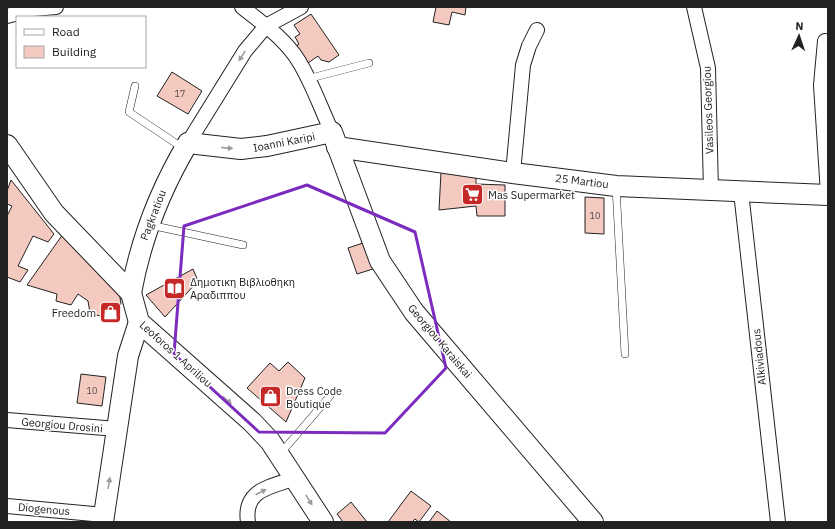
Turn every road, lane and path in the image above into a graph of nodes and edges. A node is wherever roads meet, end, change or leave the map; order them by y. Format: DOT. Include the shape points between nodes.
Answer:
graph roads {
  1 [pos="56,7"];
  2 [pos="242,7"];
  3 [pos="301,7"];
  4 [pos="694,7"];
  5 [pos="7,16"];
  6 [pos="266,26"];
  7 [pos="537,30"];
  8 [pos="825,41"];
  9 [pos="369,63"];
  10 [pos="307,79"];
  11 [pos="135,86"];
  12 [pos="334,140"];
  13 [pos="7,145"];
  14 [pos="186,146"];
  15 [pos="513,173"];
  16 [pos="616,186"];
  17 [pos="711,191"];
  18 [pos="741,192"];
  19 [pos="828,194"];
  20 [pos="148,224"];
  21 [pos="243,245"];
  22 [pos="131,293"];
  23 [pos="139,322"];
  24 [pos="166,347"];
  25 [pos="625,354"];
  26 [pos="128,356"];
  27 [pos="330,396"];
  28 [pos="7,420"];
  29 [pos="117,429"];
  30 [pos="280,454"];
  31 [pos="296,478"];
  32 [pos="7,506"];
  33 [pos="104,518"];
  34 [pos="248,522"];
  35 [pos="323,522"];
  36 [pos="593,522"];
  37 [pos="778,522"];
  1 -- 5 [label="street" via="33,9"];
  2 -- 6 [label="street"];
  3 -- 6 [label="street"];
  4 -- 17 [label="street, Vasileos Georgiou" via="708,68"];
  6 -- 10 [label="street" via="298,60"];
  6 -- 14 [label="street, one-way" via="245,51"];
  7 -- 15 [label="street" via="523,65"];
  8 -- 19 [label="street" via="822,85"];
  9 -- 10 [label="lane"];
  10 -- 12 [label="street"];
  11 -- 14 [label="lane" via="129,112"];
  14 -- 12 [label="street, Ioanni Karipi, one-way" via="241,149"];
  12 -- 15 [label="street, 25 Martiou"];
  12 -- 36 [label="street, Georgiou Karaiskai" via="380,261 414,312"];
  13 -- 22 [label="street, Leoforos 1 Apriliou" via="54,213"];
  14 -- 20 [label="street, Pagkratiou" via="168,177"];
  15 -- 16 [label="street, 25 Martiou"];
  16 -- 17 [label="street, 25 Martiou"];
  16 -- 25 [label="lane"];
  17 -- 18 [label="street, 25 Martiou"];
  18 -- 19 [label="street, 25 Martiou"];
  18 -- 37 [label="street, Alkiviadous"];
  20 -- 21 [label="lane"];
  20 -- 22 [label="street, Pagkratiou" via="137,260"];
  22 -- 23 [label="street, Leoforos 1 Apriliou"];
  23 -- 24 [label="street, Leoforos 1 Apriliou"];
  23 -- 26 [label="street"];
  24 -- 26 [label="street" via="150,346 138,349"];
  24 -- 30 [label="street, Leoforos 1 Apriliou, one-way" via="252,422"];
  26 -- 29 [label="street"];
  27 -- 30 [label="lane"];
  28 -- 29 [label="street, Georgiou Drosini"];
  33 -- 29 [label="street, one-way"];
  30 -- 31 [label="street, Leoforos 1 Apriliou"];
  34 -- 31 [label="street, one-way" via="246,511 252,497 260,491"];
  31 -- 35 [label="street, Leoforos 1 Apriliou, one-way"];
  32 -- 33 [label="street, Diogenous"];
}
